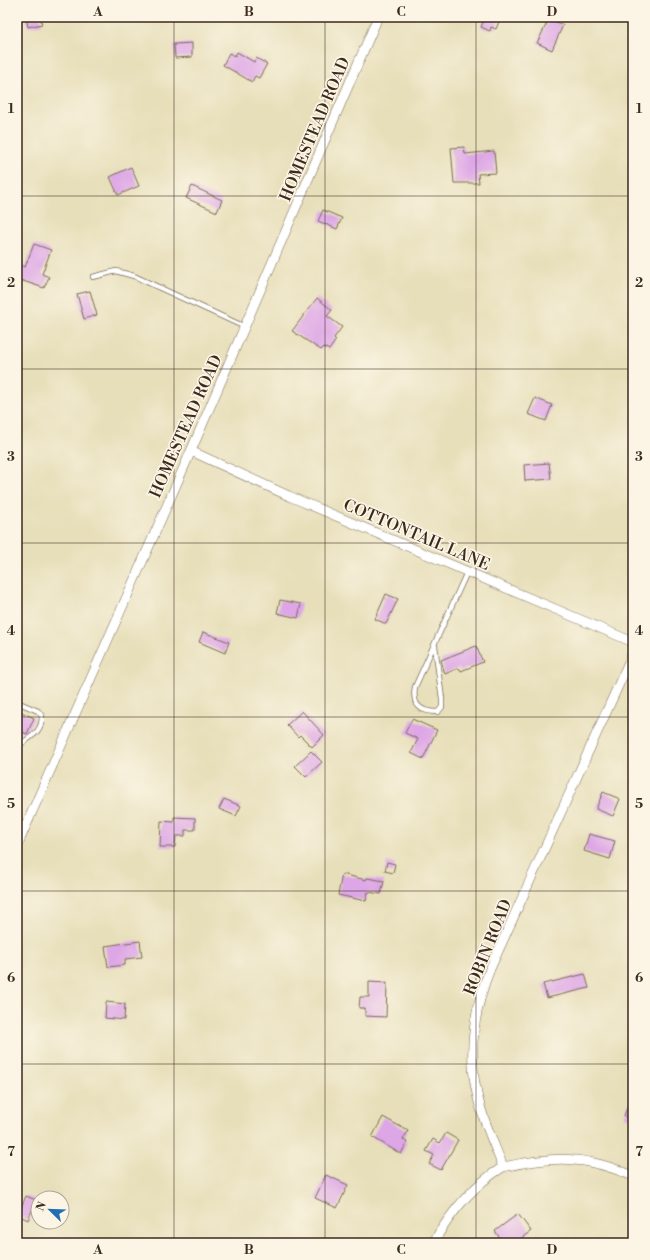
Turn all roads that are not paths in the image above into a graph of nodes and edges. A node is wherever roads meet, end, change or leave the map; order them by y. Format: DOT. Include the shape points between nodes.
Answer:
graph roads {
  1 [pos="378,17"];
  2 [pos="92,277"];
  3 [pos="245,327"];
  4 [pos="191,452"];
  5 [pos="467,572"];
  6 [pos="633,642"];
  7 [pos="435,646"];
  8 [pos="633,653"];
  9 [pos="17,702"];
  10 [pos="17,747"];
  11 [pos="17,817"];
  12 [pos="24,829"];
  13 [pos="17,846"];
  14 [pos="503,1167"];
  15 [pos="633,1176"];
  16 [pos="433,1243"];
  1 -- 3 [label="street, HOMESTEAD ROAD"];
  2 -- 3 [label="lane" via="116,271 134,276"];
  3 -- 4 [label="street, HOMESTEAD ROAD"];
  4 -- 5 [label="street, COTTONTAIL LANE"];
  4 -- 12 [label="street, HOMESTEAD ROAD"];
  5 -- 6 [label="street, COTTONTAIL LANE"];
  5 -- 7 [label="lane"];
  7 -- 7 [label="lane" via="415,687 413,698 424,710 438,712 442,707 442,699"];
  8 -- 14 [label="street, ROBIN ROAD" via="490,970 481,997 474,1029 474,1076 481,1107"];
  9 -- 10 [label="lane" via="38,711 42,716 42,724 30,739"];
  11 -- 12 [label="lane"];
  12 -- 13 [label="street, HOMESTEAD ROAD"];
  14 -- 15 [label="street" via="552,1158 574,1159 606,1166"];
  14 -- 16 [label="street" via="490,1174 465,1198"];
}
